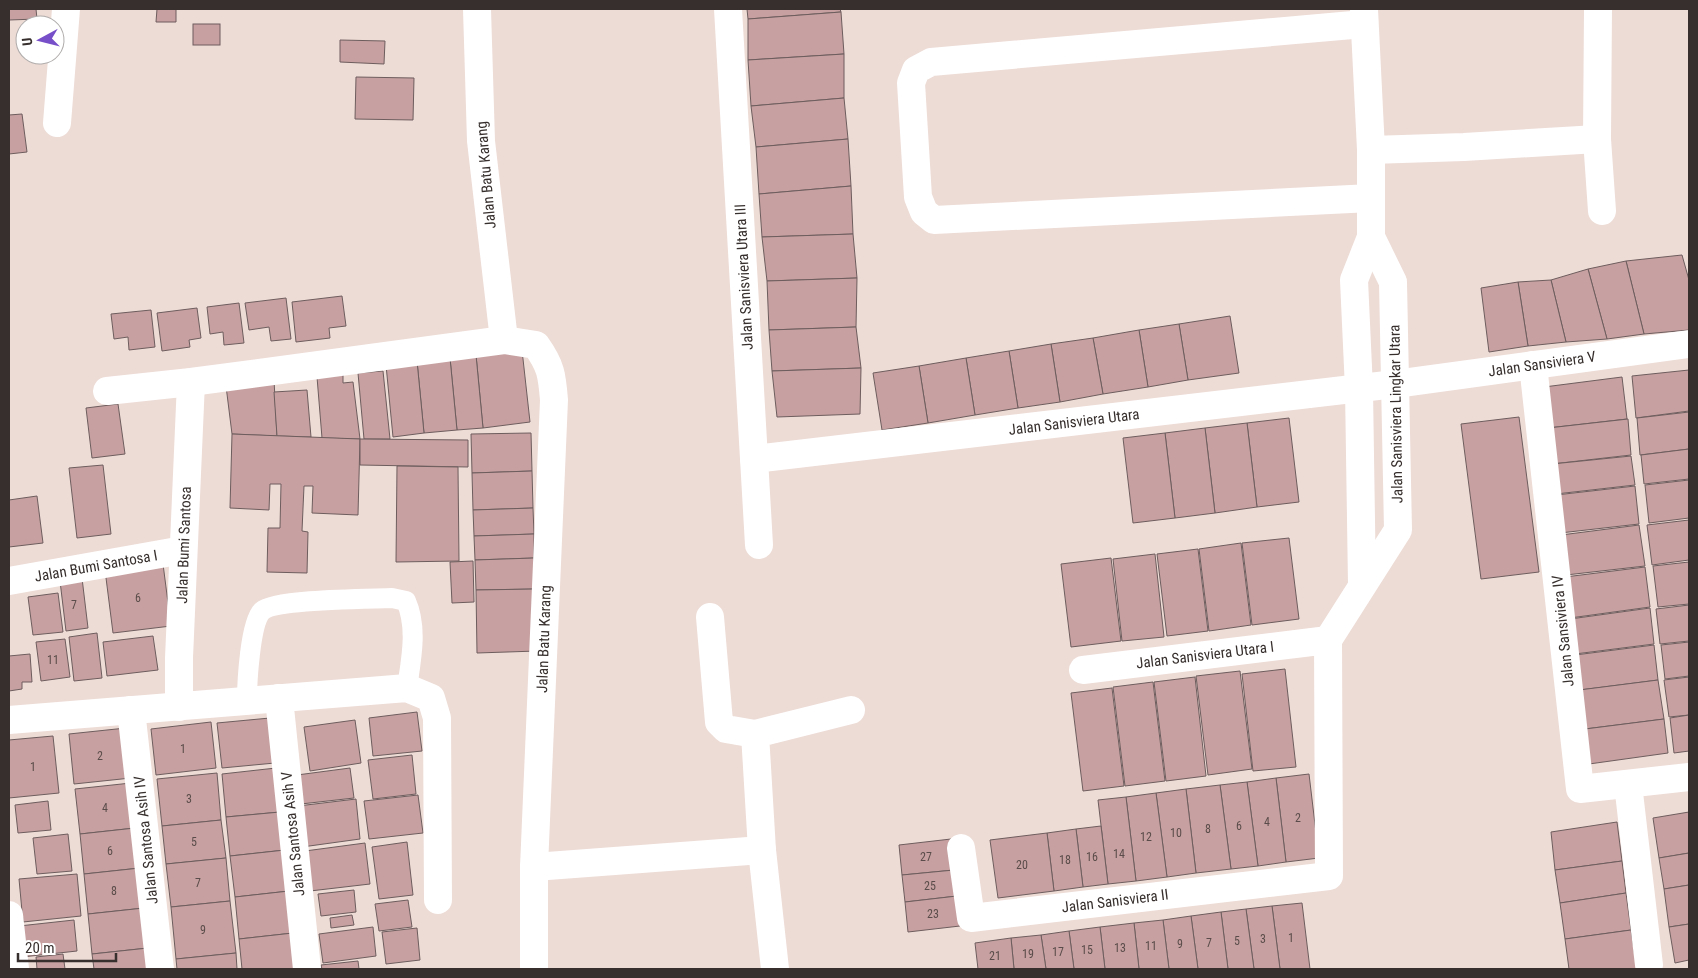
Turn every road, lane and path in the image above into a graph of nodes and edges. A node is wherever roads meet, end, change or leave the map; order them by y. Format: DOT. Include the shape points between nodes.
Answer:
graph roads {
  1 [pos="66,9"];
  2 [pos="477,9"];
  3 [pos="728,9"];
  4 [pos="1598,9"];
  5 [pos="1364,16"];
  6 [pos="57,123"];
  7 [pos="1597,139"];
  8 [pos="1371,150"];
  9 [pos="1371,198"];
  10 [pos="1602,212"];
  11 [pos="1371,237"];
  12 [pos="504,340"];
  13 [pos="1689,344"];
  14 [pos="1533,365"];
  15 [pos="191,382"];
  16 [pos="1395,384"];
  17 [pos="1358,389"];
  18 [pos="107,391"];
  19 [pos="754,459"];
  20 [pos="759,545"];
  21 [pos="183,550"];
  22 [pos="9,581"];
  23 [pos="1362,585"];
  24 [pos="710,617"];
  25 [pos="1328,640"];
  26 [pos="1083,670"];
  27 [pos="407,688"];
  28 [pos="279,698"];
  29 [pos="247,701"];
  30 [pos="180,707"];
  31 [pos="131,710"];
  32 [pos="851,710"];
  33 [pos="9,720"];
  34 [pos="755,734"];
  35 [pos="1689,777"];
  36 [pos="1628,784"];
  37 [pos="961,848"];
  38 [pos="762,850"];
  39 [pos="534,867"];
  40 [pos="438,900"];
  41 [pos="9,915"];
  42 [pos="1649,965"];
  43 [pos="15,969"];
  44 [pos="160,969"];
  45 [pos="307,969"];
  46 [pos="534,969"];
  47 [pos="775,969"];
  1 -- 6 [label="street"];
  2 -- 12 [label="street, Jalan Batu Karang" via="481,141"];
  3 -- 19 [label="street, Jalan Sanisviera Utara III"];
  4 -- 7 [label="street"];
  5 -- 8 [label="street, Jalan Sanisviera Lingkar Utara"];
  5 -- 9 [label="street" via="931,62 916,70 911,83 918,197 924,212 934,220"];
  7 -- 8 [label="street"];
  7 -- 10 [label="street"];
  8 -- 9 [label="street, Jalan Sanisviera Lingkar Utara"];
  9 -- 11 [label="street, Jalan Sanisviera Lingkar Utara"];
  11 -- 16 [label="street, Jalan Sanisviera Lingkar Utara" via="1394,282"];
  11 -- 17 [label="street, Jalan Sanisviera Lingkar Utara" via="1354,280"];
  12 -- 15 [label="street, Jalan Batu Karang"];
  12 -- 39 [label="street, Jalan Batu Karang" via="536,344 547,360 554,400"];
  13 -- 14 [label="street, Jalan Sansiviera V"];
  14 -- 16 [label="street, Jalan Sansiviera V"];
  14 -- 36 [label="street, Jalan Sansiviera IV" via="1580,788"];
  15 -- 18 [label="street, Jalan Batu Karang"];
  15 -- 21 [label="street, Jalan Bumi Santosa"];
  16 -- 17 [label="street, Jalan Sanisviera Utara"];
  16 -- 23 [label="street, Jalan Sanisviera Lingkar Utara" via="1398,530"];
  17 -- 19 [label="street, Jalan Sanisviera Utara"];
  17 -- 23 [label="street, Jalan Sanisviera Lingkar Utara"];
  19 -- 20 [label="street, Jalan Sanisviera Utara III"];
  21 -- 22 [label="street, Jalan Bumi Santosa I"];
  21 -- 30 [label="street, Jalan Bumi Santosa"];
  23 -- 25 [label="street, Jalan Sanisviera Lingkar Utara"];
  24 -- 34 [label="street" via="719,722 726,729"];
  25 -- 26 [label="street, Jalan Sanisviera Utara I"];
  25 -- 37 [label="street, Jalan Sanisviera II" via="1329,876 971,918"];
  27 -- 28 [label="street"];
  27 -- 29 [label="lane" via="412,654 412,614 406,601 392,598 284,603 264,610 258,617 248,663"];
  27 -- 40 [label="street" via="430,698 437,718"];
  28 -- 29 [label="street"];
  28 -- 45 [label="street, Jalan Santosa Asih V"];
  29 -- 30 [label="street"];
  30 -- 31 [label="street"];
  31 -- 33 [label="street"];
  31 -- 44 [label="street, Jalan Santosa Asih IV"];
  32 -- 34 [label="street"];
  34 -- 38 [label="street"];
  35 -- 36 [label="street, Jalan Sansiviera IV"];
  36 -- 42 [label="street"];
  38 -- 39 [label="street"];
  38 -- 47 [label="street"];
  39 -- 46 [label="street, Jalan Batu Karang"];
  41 -- 43 [label="street"];
}
